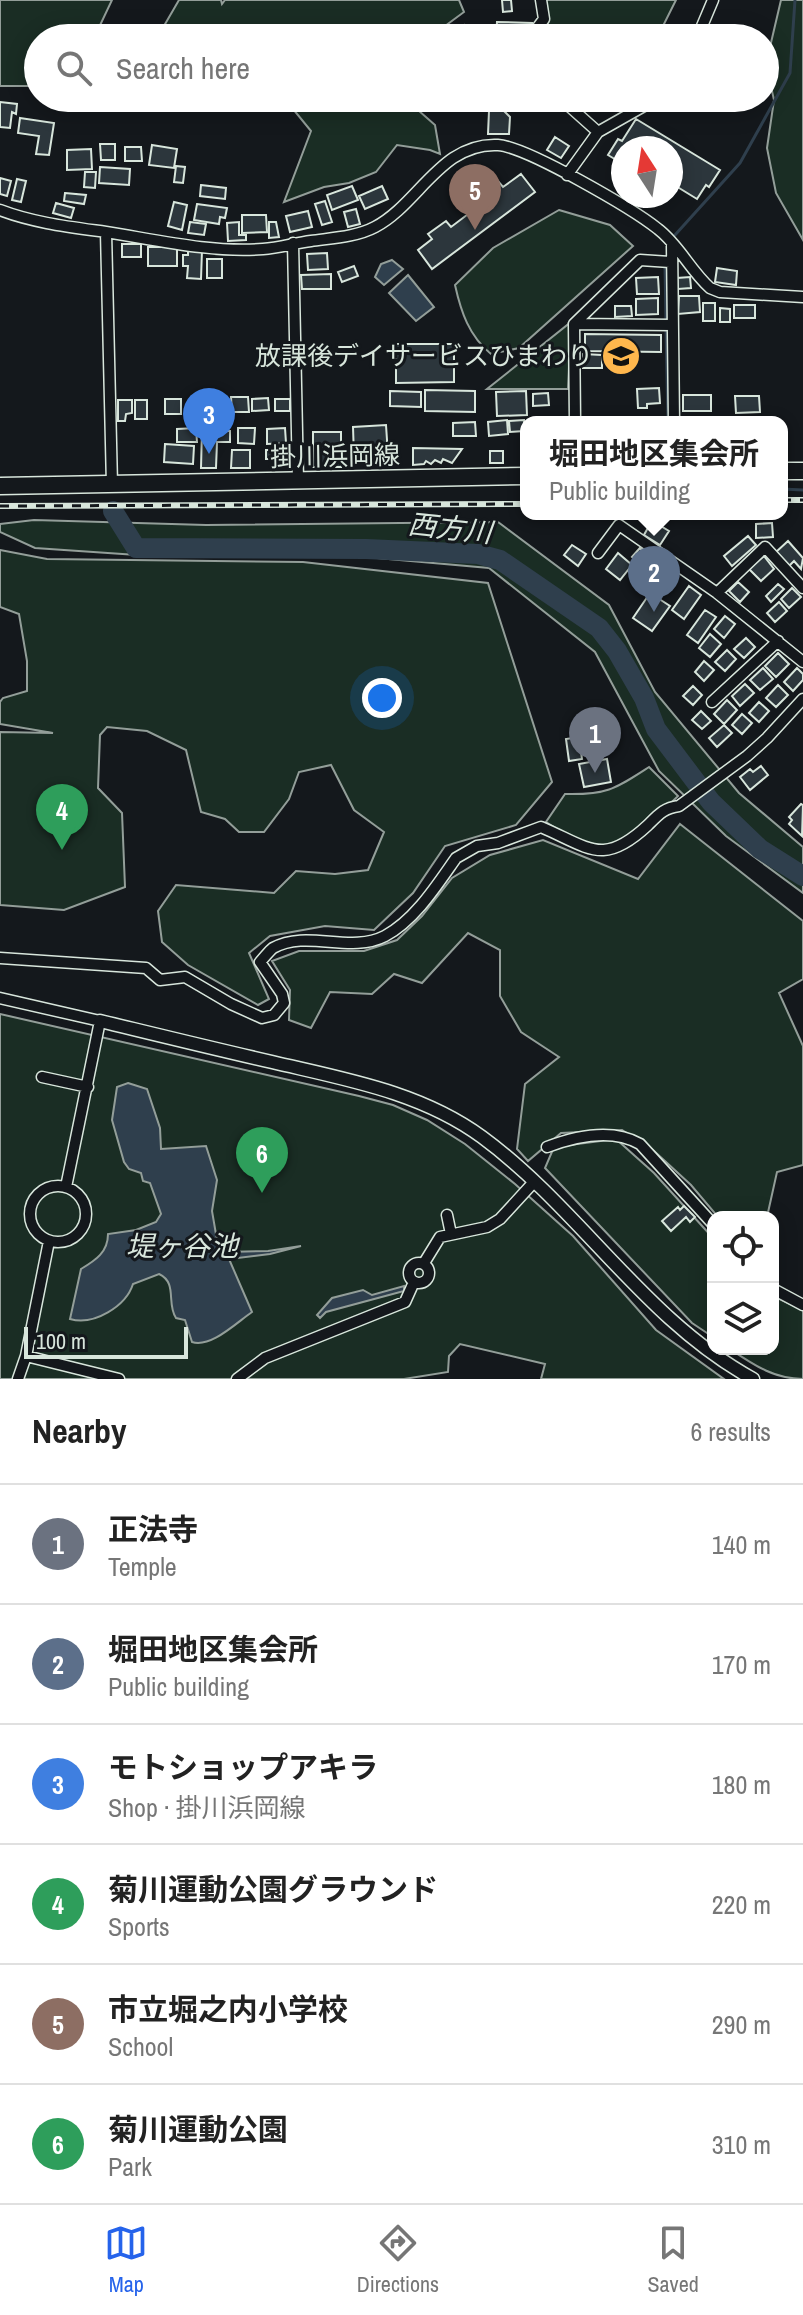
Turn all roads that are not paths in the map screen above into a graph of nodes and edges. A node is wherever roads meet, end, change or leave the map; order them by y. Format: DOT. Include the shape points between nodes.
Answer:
graph roads {
  1 [pos="541,0"];
  2 [pos="713,0"];
  3 [pos="540,24"];
  4 [pos="703,24"];
  5 [pos="576,112"];
  6 [pos="633,112"];
  7 [pos="598,132"];
  8 [pos="567,175"];
  9 [pos="0,210"];
  10 [pos="106,232"];
  11 [pos="293,243"];
  12 [pos="672,244"];
  13 [pos="667,262"];
  14 [pos="803,297"];
  15 [pos="574,324"];
  16 [pos="668,325"];
  17 [pos="575,416"];
  18 [pos="674,416"];
  19 [pos="520,476"];
  20 [pos="298,480"];
  21 [pos="112,485"];
  22 [pos="0,486"];
  23 [pos="598,553"];
  24 [pos="803,588"];
  25 [pos="717,593"];
  26 [pos="778,641"];
  27 [pos="803,662"];
  28 [pos="803,699"];
  29 [pos="712,702"];
  30 [pos="0,958"];
  31 [pos="0,998"];
  32 [pos="100,1021"];
  33 [pos="42,1077"];
  34 [pos="88,1087"];
  35 [pos="547,1147"];
  36 [pos="533,1183"];
  37 [pos="66,1187"];
  38 [pos="447,1215"];
  39 [pos="707,1217"];
  40 [pos="451,1234"];
  41 [pos="49,1241"];
  42 [pos="779,1292"];
  43 [pos="803,1305"];
  44 [pos="26,1356"];
  45 [pos="18,1379"];
  46 [pos="119,1379"];
  47 [pos="237,1379"];
  48 [pos="753,1379"];
  1 -- 3 [label="street"];
  2 -- 4 [label="street"];
  5 -- 7 [label="street"];
  6 -- 7 [label="street"];
  7 -- 8 [label="street"];
  8 -- 11 [label="street" via="517,149 479,147 440,168 372,229"];
  8 -- 12 [label="street" via="660,230"];
  9 -- 10 [label="street"];
  10 -- 11 [label="street" via="229,249"];
  10 -- 21 [label="street"];
  11 -- 20 [label="street"];
  12 -- 13 [label="street"];
  12 -- 14 [label="street" via="710,288"];
  13 -- 15 [label="street" via="640,260"];
  13 -- 16 [label="street"];
  15 -- 16 [label="street"];
  15 -- 17 [label="street"];
  16 -- 18 [label="street"];
  19 -- 20 [label="main road, 掛川浜岡線"];
  20 -- 21 [label="main road, 掛川浜岡線"];
  21 -- 22 [label="main road, 掛川浜岡線"];
  23 -- 25 [label="street" via="619,525"];
  24 -- 25 [label="street" via="765,547"];
  25 -- 26 [label="street"];
  26 -- 27 [label="street"];
  26 -- 29 [label="street"];
  28 -- 30 [label="street" via="767,738 679,806 665,808 629,842 609,851 592,850 541,827 477,846 456,858 407,920 382,938 273,948 260,962 282,994 284,1003 274,1015 262,1018 185,977 160,980 146,968"];
  31 -- 32 [label="street"];
  32 -- 34 [label="street"];
  32 -- 36 [label="street" via="363,1083 409,1099 471,1130"];
  33 -- 34 [label="street"];
  34 -- 37 [label="street"];
  35 -- 39 [label="street" via="610,1134 629,1138"];
  36 -- 40 [label="street" via="489,1231"];
  36 -- 48 [label="street" via="693,1340"];
  37 -- 41 [label="street" via="48,1187 31,1206 35,1231"];
  37 -- 41 [label="street" via="80,1197 85,1223 74,1237"];
  38 -- 40 [label="street"];
  40 -- 47 [label="street" via="440,1237 424,1263 410,1268 414,1282 405,1302 265,1358"];
  41 -- 44 [label="street"];
  42 -- 43 [label="street"];
  44 -- 45 [label="street"];
  44 -- 46 [label="street"];
}
